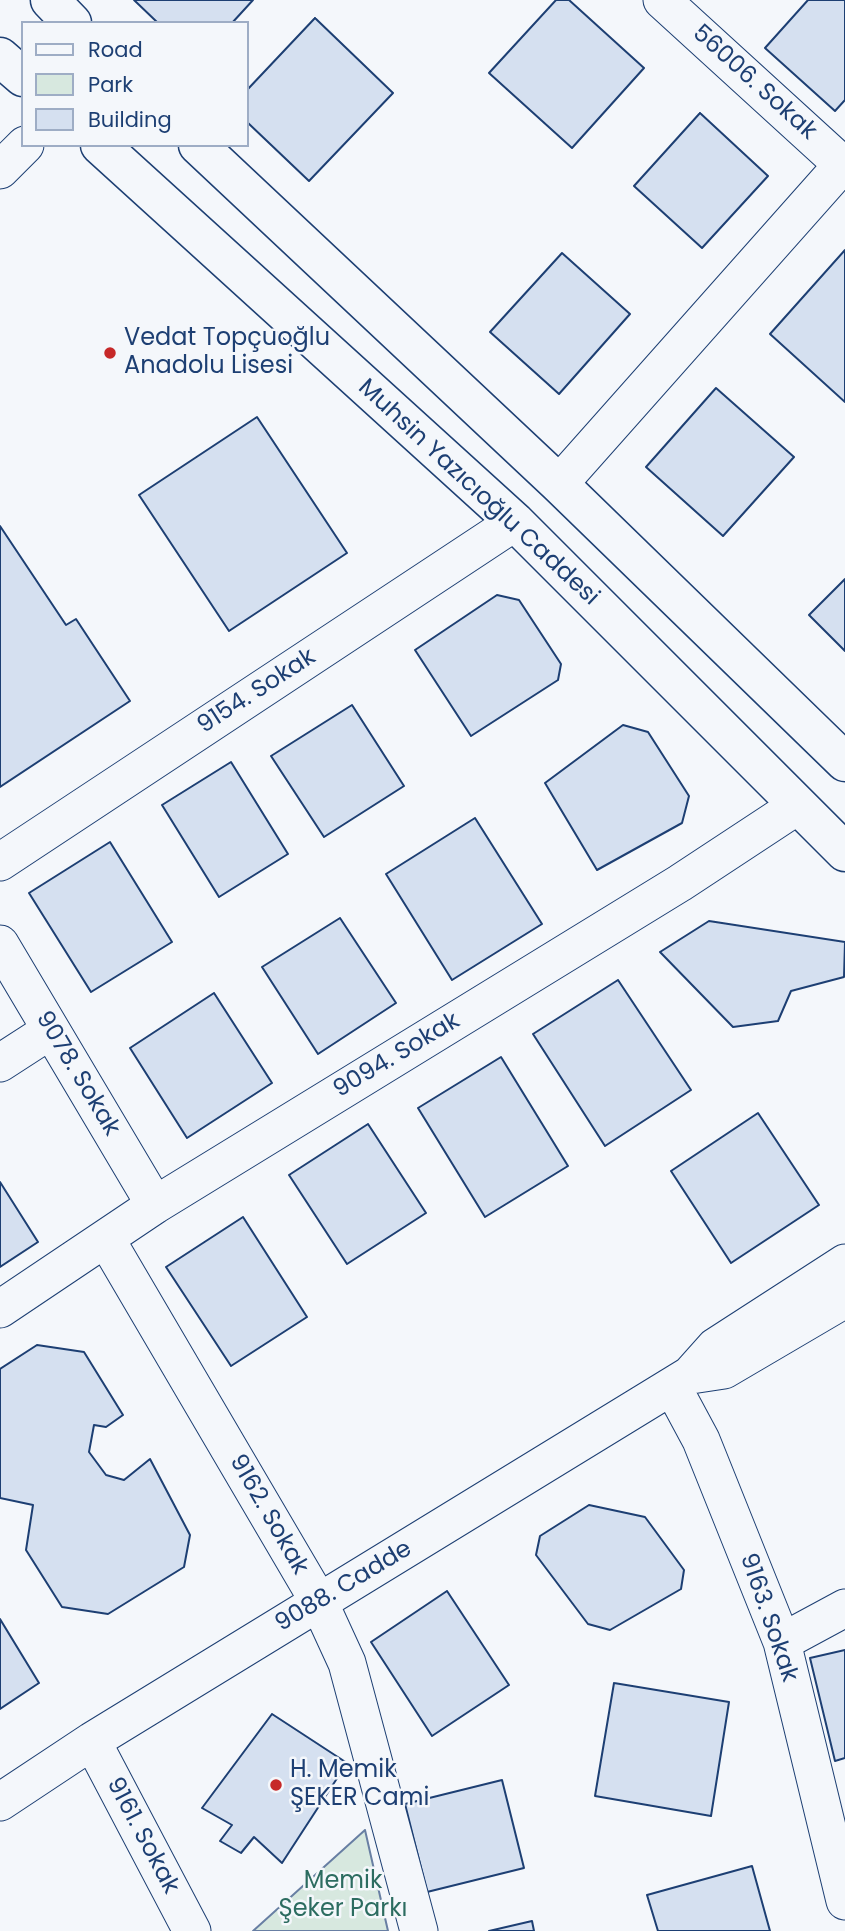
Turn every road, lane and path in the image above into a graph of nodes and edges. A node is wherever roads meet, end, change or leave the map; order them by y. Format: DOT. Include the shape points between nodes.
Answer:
graph roads {
  1 [pos="50,0"];
  2 [pos="662,0"];
  3 [pos="70,21"];
  4 [pos="0,57"];
  5 [pos="21,75"];
  6 [pos="23,147"];
  7 [pos="102,147"];
  8 [pos="200,147"];
  9 [pos="844,165"];
  10 [pos="0,170"];
  11 [pos="559,484"];
  12 [pos="515,522"];
  13 [pos="845,762"];
  14 [pos="797,806"];
  15 [pos="845,852"];
  16 [pos="0,862"];
  17 [pos="0,944"];
  18 [pos="51,1030"];
  19 [pos="0,1063"];
  20 [pos="155,1205"];
  21 [pos="106,1239"];
  22 [pos="845,1263"];
  23 [pos="845,1299"];
  24 [pos="0,1308"];
  25 [pos="681,1381"];
  26 [pos="318,1602"];
  27 [pos="845,1608"];
  28 [pos="782,1642"];
  29 [pos="92,1741"];
  30 [pos="0,1802"];
  31 [pos="845,1901"];
  32 [pos="192,1931"];
  33 [pos="419,1931"];
  1 -- 3 [label="main road"];
  2 -- 9 [label="street, 56006. Sokak"];
  4 -- 5 [label="main road"];
  6 -- 10 [label="street"];
  7 -- 12 [label="main road, Muhsin Yazıcıoğlu Caddesi"];
  8 -- 11 [label="main road"];
  9 -- 11 [label="street"];
  11 -- 13 [label="main road"];
  12 -- 14 [label="main road, Muhsin Yazıcıoğlu Caddesi"];
  12 -- 16 [label="street, 9154. Sokak"];
  14 -- 15 [label="main road, Muhsin Yazıcıoğlu Caddesi"];
  14 -- 20 [label="street, 9094. Sokak"];
  17 -- 18 [label="street, 9078. Sokak"];
  18 -- 19 [label="street"];
  18 -- 20 [label="street, 9078. Sokak"];
  20 -- 21 [label="street, 9094. Sokak"];
  21 -- 24 [label="street, 9094. Sokak"];
  21 -- 26 [label="street, 9162. Sokak"];
  22 -- 25 [label="street" via="715,1346"];
  23 -- 25 [label="street" via="724,1370"];
  25 -- 26 [label="street, 9088. Cadde"];
  25 -- 28 [label="street, 9163. Sokak"];
  26 -- 29 [label="street, 9088. Cadde"];
  26 -- 33 [label="street, 9162. Sokak" via="347,1663"];
  27 -- 28 [label="street"];
  28 -- 31 [label="street, 9163. Sokak"];
  29 -- 30 [label="street, 9088. Cadde"];
  29 -- 32 [label="street, 9161. Sokak"];
}
